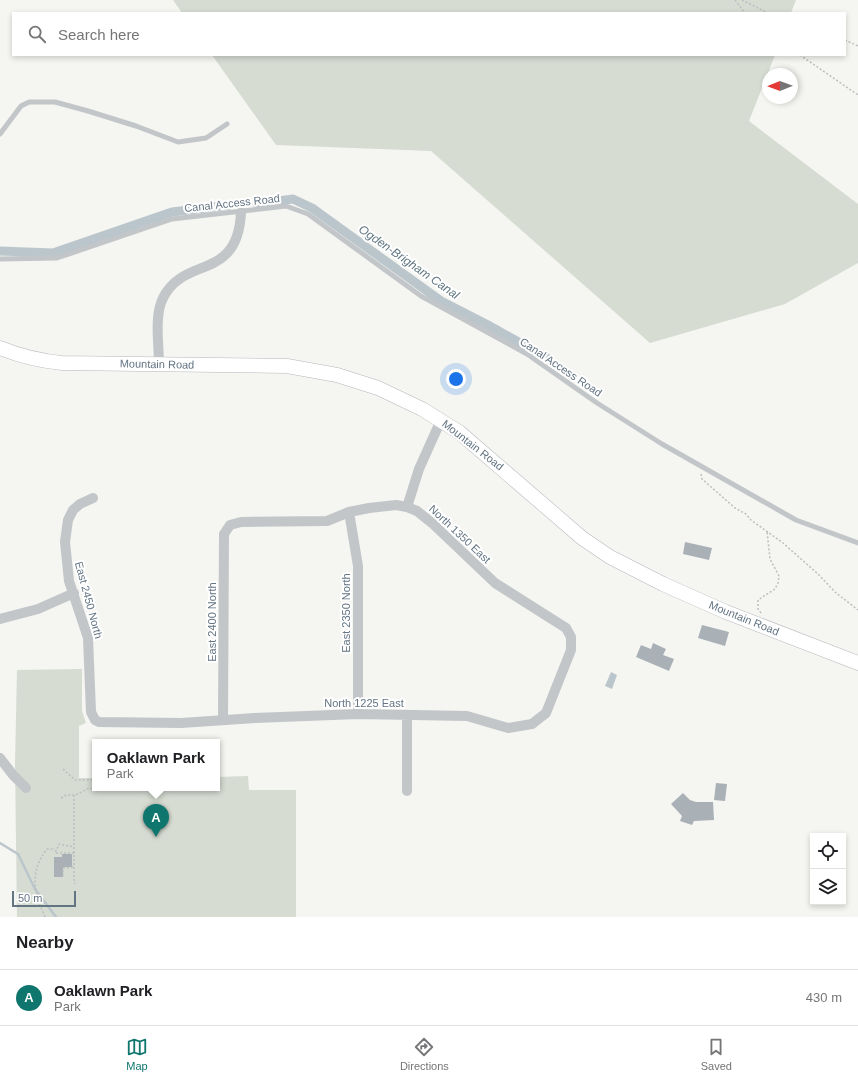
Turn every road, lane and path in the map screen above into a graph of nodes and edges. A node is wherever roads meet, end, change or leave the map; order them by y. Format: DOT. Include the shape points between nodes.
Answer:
graph roads {
  1 [pos="734,0"];
  2 [pos="742,0"];
  3 [pos="744,12"];
  4 [pos="766,12"];
  5 [pos="846,40"];
  6 [pos="858,46"];
  7 [pos="801,56"];
  8 [pos="858,94"];
  9 [pos="227,124"];
  10 [pos="0,134"];
  11 [pos="241,212"];
  12 [pos="0,258"];
  13 [pos="0,348"];
  14 [pos="159,364"];
  15 [pos="441,420"];
  16 [pos="702,467"];
  17 [pos="93,498"];
  18 [pos="406,507"];
  19 [pos="349,512"];
  20 [pos="230,525"];
  21 [pos="767,531"];
  22 [pos="858,543"];
  23 [pos="74,593"];
  24 [pos="858,610"];
  25 [pos="0,619"];
  26 [pos="762,626"];
  27 [pos="568,632"];
  28 [pos="858,664"];
  29 [pos="358,714"];
  30 [pos="407,715"];
  31 [pos="95,720"];
  32 [pos="223,720"];
  33 [pos="0,758"];
  34 [pos="63,769"];
  35 [pos="92,780"];
  36 [pos="26,788"];
  37 [pos="92,789"];
  38 [pos="407,791"];
  39 [pos="74,795"];
  40 [pos="61,798"];
  41 [pos="74,847"];
  42 [pos="55,849"];
  43 [pos="74,853"];
  44 [pos="74,868"];
  45 [pos="63,876"];
  46 [pos="75,884"];
  47 [pos="45,917"];
  1 -- 3 [label="path"];
  2 -- 4 [label="path"];
  5 -- 6 [label="path"];
  7 -- 8 [label="path"];
  9 -- 10 [label="lane" via="206,138 178,142 82,109 55,102 29,102 21,106"];
  11 -- 12 [label="lane, Canal Access Road" via="172,219 57,258"];
  11 -- 14 [label="street" via="238,236 228,254 209,266 177,280 163,299 159,314"];
  11 -- 16 [label="lane, Canal Access Road" via="286,206 308,214 421,296 527,354 597,403"];
  13 -- 14 [label="street, Mountain Road" via="40,361 76,364"];
  14 -- 15 [label="street, Mountain Road" via="287,366 313,369 378,388"];
  15 -- 18 [label="street" via="418,469"];
  15 -- 26 [label="street, Mountain Road" via="486,454 582,538 610,557 663,584"];
  16 -- 21 [label="path" via="702,479 735,508"];
  16 -- 22 [label="lane, Canal Access Road" via="796,520"];
  17 -- 23 [label="street, East 2450 North" via="73,510 68,520 65,555 69,581"];
  18 -- 19 [label="street, North 1350 East" via="383,506"];
  18 -- 27 [label="street, North 1350 East" via="417,511 432,523 495,584"];
  19 -- 20 [label="street, North 1350 East" via="327,521 241,522"];
  19 -- 29 [label="street, East 2350 North" via="358,566"];
  20 -- 32 [label="street, East 2400 North" via="224,534"];
  21 -- 24 [label="path"];
  21 -- 26 [label="path" via="770,559 779,576 775,589 758,600 758,609 763,616"];
  23 -- 25 [label="street" via="38,609"];
  23 -- 31 [label="street, East 2450 North" via="88,638 90,705"];
  26 -- 28 [label="street, Mountain Road"];
  27 -- 30 [label="street, North 1225 East" via="572,650 546,713 532,724 508,728 467,716"];
  29 -- 30 [label="street, North 1225 East"];
  29 -- 32 [label="street, North 1225 East"];
  30 -- 38 [label="street"];
  31 -- 32 [label="street, North 1225 East" via="104,723 181,724"];
  33 -- 36 [label="street"];
  34 -- 35 [label="path" via="75,780"];
  37 -- 39 [label="path"];
  39 -- 40 [label="path"];
  39 -- 41 [label="path"];
  41 -- 42 [label="path" via="59,844"];
  41 -- 43 [label="path"];
  42 -- 43 [label="path" via="55,853"];
  42 -- 47 [label="path" via="47,849 39,859 35,873 36,897"];
  43 -- 44 [label="path"];
  44 -- 45 [label="path" via="63,868"];
  44 -- 46 [label="path"];
}
